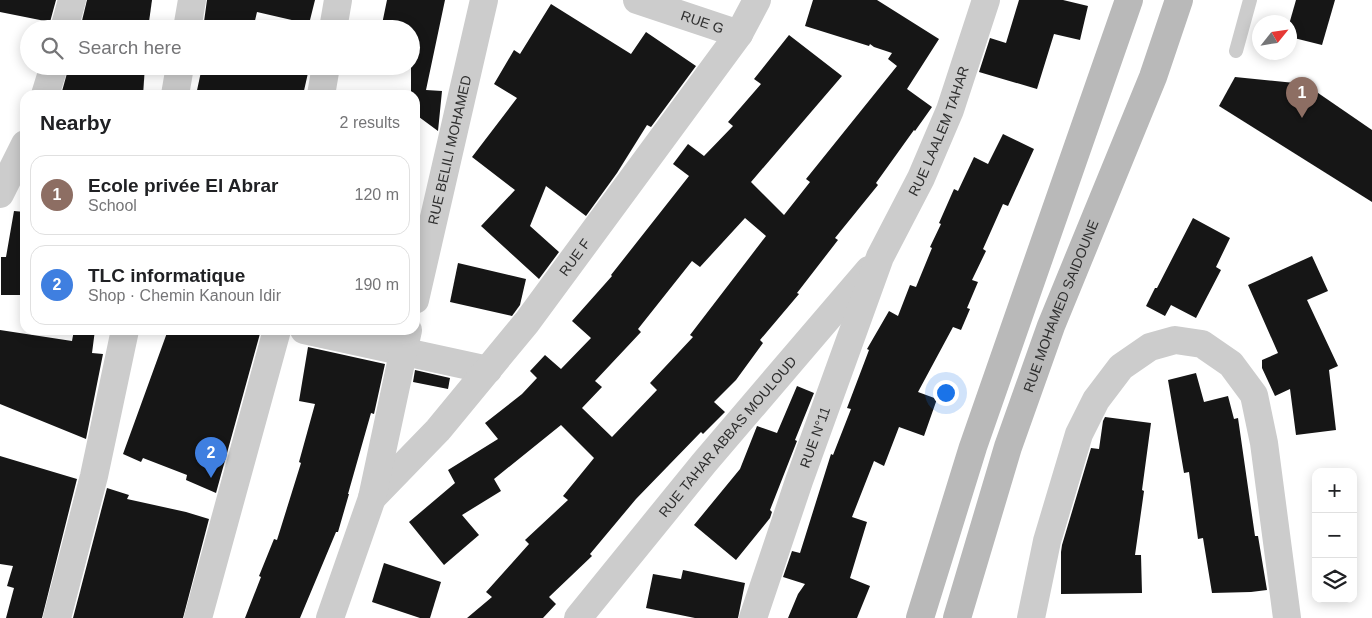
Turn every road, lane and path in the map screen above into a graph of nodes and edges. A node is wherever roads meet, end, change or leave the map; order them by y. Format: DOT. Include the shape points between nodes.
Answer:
graph roads {
  1 [pos="72,0"];
  2 [pos="192,0"];
  3 [pos="338,0"];
  4 [pos="484,0"];
  5 [pos="637,0"];
  6 [pos="757,0"];
  7 [pos="986,0"];
  8 [pos="1129,0"];
  9 [pos="1179,0"];
  10 [pos="1250,0"];
  11 [pos="66,20"];
  12 [pos="189,20"];
  13 [pos="335,20"];
  14 [pos="739,34"];
  15 [pos="1236,51"];
  16 [pos="52,75"];
  17 [pos="178,75"];
  18 [pos="324,75"];
  19 [pos="47,90"];
  20 [pos="176,90"];
  21 [pos="322,90"];
  22 [pos="20,154"];
  23 [pos="0,194"];
  24 [pos="880,257"];
  25 [pos="420,278"];
  26 [pos="124,335"];
  27 [pos="277,335"];
  28 [pos="350,335"];
  29 [pos="406,341"];
  30 [pos="488,370"];
  31 [pos="372,498"];
  32 [pos="56,618"];
  33 [pos="198,618"];
  34 [pos="330,618"];
  35 [pos="578,618"];
  36 [pos="753,618"];
  37 [pos="920,618"];
  38 [pos="957,618"];
  39 [pos="1031,618"];
  40 [pos="1287,618"];
  1 -- 11 [label="street"];
  2 -- 12 [label="street"];
  3 -- 13 [label="street"];
  4 -- 25 [label="street, RUE BELILI MOHAMED"];
  5 -- 14 [label="street, RUE G"];
  6 -- 14 [label="street, RUE F"];
  7 -- 24 [label="street, RUE LAALEM TAHAR" via="950,110 921,178"];
  8 -- 37 [label="main road" via="974,447"];
  9 -- 38 [label="main road, RUE MOHAMED SAIDOUNE" via="1153,77 1051,326 1008,447"];
  10 -- 15 [label="lane"];
  14 -- 30 [label="street, RUE F"];
  16 -- 19 [label="street"];
  17 -- 20 [label="street"];
  18 -- 21 [label="street"];
  22 -- 23 [label="street"];
  24 -- 35 [label="street, RUE TAHAR ABBAS MOULOUD" via="704,463"];
  24 -- 36 [label="street, RUE N°11"];
  26 -- 32 [label="street" via="94,476"];
  27 -- 33 [label="street"];
  28 -- 29 [label="street"];
  29 -- 30 [label="street"];
  29 -- 31 [label="street"];
  30 -- 31 [label="street, RUE F" via="438,430"];
  31 -- 34 [label="street"];
  39 -- 40 [label="street" via="1047,541 1079,434 1096,400 1121,368 1150,347 1175,340 1202,344 1231,364 1254,395 1264,443"];
}
